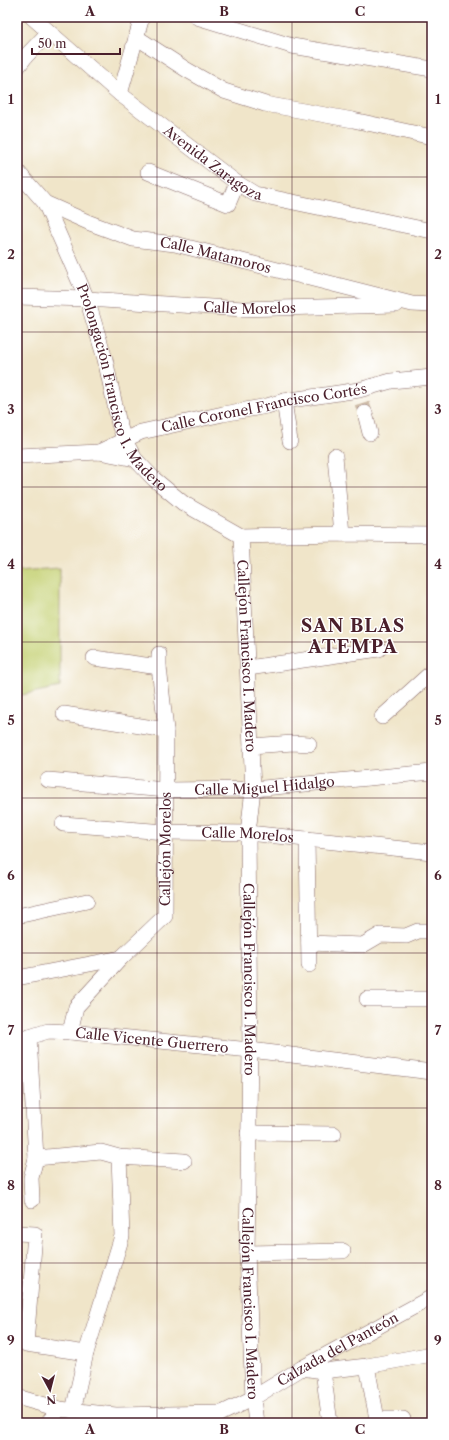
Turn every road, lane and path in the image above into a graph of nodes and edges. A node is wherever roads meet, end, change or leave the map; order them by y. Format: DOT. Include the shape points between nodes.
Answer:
graph roads {
  1 [pos="32,17"];
  2 [pos="142,17"];
  3 [pos="196,17"];
  4 [pos="49,32"];
  5 [pos="136,37"];
  6 [pos="17,68"];
  7 [pos="432,69"];
  8 [pos="120,94"];
  9 [pos="432,137"];
  10 [pos="17,171"];
  11 [pos="148,172"];
  12 [pos="238,183"];
  13 [pos="45,203"];
  14 [pos="432,231"];
  15 [pos="17,297"];
  16 [pos="88,299"];
  17 [pos="412,304"];
  18 [pos="432,305"];
  19 [pos="432,377"];
  20 [pos="284,401"];
  21 [pos="362,402"];
  22 [pos="370,433"];
  23 [pos="124,439"];
  24 [pos="290,441"];
  25 [pos="99,452"];
  26 [pos="17,456"];
  27 [pos="335,456"];
  28 [pos="136,459"];
  29 [pos="342,534"];
  30 [pos="432,535"];
  31 [pos="241,536"];
  32 [pos="379,649"];
  33 [pos="94,658"];
  34 [pos="248,668"];
  35 [pos="432,672"];
  36 [pos="64,714"];
  37 [pos="382,717"];
  38 [pos="166,730"];
  39 [pos="309,744"];
  40 [pos="251,746"];
  41 [pos="432,772"];
  42 [pos="48,780"];
  43 [pos="253,789"];
  44 [pos="166,790"];
  45 [pos="63,824"];
  46 [pos="165,832"];
  47 [pos="248,833"];
  48 [pos="307,839"];
  49 [pos="432,852"];
  50 [pos="87,901"];
  51 [pos="17,916"];
  52 [pos="432,930"];
  53 [pos="309,943"];
  54 [pos="121,958"];
  55 [pos="309,965"];
  56 [pos="17,978"];
  57 [pos="367,999"];
  58 [pos="432,999"];
  59 [pos="70,1032"];
  60 [pos="23,1039"];
  61 [pos="250,1050"];
  62 [pos="432,1072"];
  63 [pos="248,1132"];
  64 [pos="334,1134"];
  65 [pos="119,1157"];
  66 [pos="36,1158"];
  67 [pos="184,1161"];
  68 [pos="32,1200"];
  69 [pos="17,1233"];
  70 [pos="343,1251"];
  71 [pos="247,1253"];
  72 [pos="432,1297"];
  73 [pos="86,1353"];
  74 [pos="432,1354"];
  75 [pos="367,1366"];
  76 [pos="302,1368"];
  77 [pos="323,1371"];
  78 [pos="17,1397"];
  79 [pos="253,1398"];
  80 [pos="66,1410"];
  81 [pos="222,1413"];
  82 [pos="403,1418"];
  83 [pos="48,1423"];
  84 [pos="206,1423"];
  85 [pos="256,1423"];
  86 [pos="330,1423"];
  1 -- 4 [label="street, Avenida Zaragoza"];
  2 -- 5 [label="street"];
  3 -- 7 [label="street" via="292,46"];
  4 -- 6 [label="street"];
  4 -- 8 [label="street, Avenida Zaragoza"];
  5 -- 8 [label="street"];
  5 -- 9 [label="street" via="224,91 265,104"];
  8 -- 12 [label="street, Avenida Zaragoza"];
  10 -- 13 [label="street, Calle Matamoros"];
  11 -- 12 [label="street" via="228,204"];
  12 -- 14 [label="street, Avenida Zaragoza" via="255,194"];
  13 -- 16 [label="street, Prolongación Francisco I. Madero"];
  13 -- 17 [label="street, Calle Matamoros" via="133,239 175,244"];
  15 -- 16 [label="street, Calle Morelos"];
  16 -- 17 [label="street, Calle Morelos" via="257,309"];
  16 -- 23 [label="street, Prolongación Francisco I. Madero" via="106,359"];
  17 -- 18 [label="street, Calle Matamoros"];
  19 -- 21 [label="street, Calle Coronel Francisco Cortés" via="391,381"];
  20 -- 21 [label="street, Calle Coronel Francisco Cortés"];
  20 -- 23 [label="street, Calle Coronel Francisco Cortés" via="141,432"];
  20 -- 24 [label="street"];
  21 -- 22 [label="street"];
  23 -- 25 [label="street, Calle Coronel Francisco Cortés"];
  23 -- 28 [label="street, Prolongación Francisco I. Madero"];
  25 -- 26 [label="street, Calle Coronel Francisco Cortés"];
  25 -- 28 [label="street, Calle Coronel Francisco Cortés"];
  27 -- 29 [label="street"];
  28 -- 31 [label="street, Prolongación Francisco I. Madero" via="154,479 183,503"];
  29 -- 30 [label="street"];
  29 -- 31 [label="street"];
  31 -- 34 [label="street, Callejón Francisco I. Madero"];
  32 -- 34 [label="street"];
  33 -- 38 [label="street, Callejón Morelos" via="159,661"];
  34 -- 40 [label="street, Callejón Francisco I. Madero"];
  35 -- 37 [label="street"];
  36 -- 38 [label="street"];
  38 -- 44 [label="street, Callejón Morelos"];
  39 -- 40 [label="street"];
  40 -- 43 [label="street, Callejón Francisco I. Madero"];
  41 -- 43 [label="street, Calle Miguel Hidalgo"];
  42 -- 44 [label="street, Calle Miguel Hidalgo"];
  43 -- 44 [label="street, Calle Miguel Hidalgo"];
  43 -- 47 [label="street, Callejón Francisco I. Madero"];
  44 -- 46 [label="street, Callejón Morelos"];
  45 -- 46 [label="street, Calle Morelos"];
  46 -- 47 [label="street, Calle Morelos"];
  46 -- 54 [label="street, Callejón Morelos" via="165,916"];
  47 -- 48 [label="street, Calle Morelos"];
  47 -- 61 [label="street, Callejón Francisco I. Madero"];
  48 -- 49 [label="street, Calle Morelos"];
  48 -- 53 [label="street"];
  50 -- 51 [label="street"];
  52 -- 53 [label="street" via="418,931 406,936 380,935 363,945"];
  53 -- 55 [label="street"];
  54 -- 56 [label="street"];
  54 -- 59 [label="street, Callejón Morelos" via="76,1007"];
  57 -- 58 [label="street"];
  59 -- 60 [label="street, Calle Vicente Guerrero" via="48,1030"];
  59 -- 61 [label="street, Calle Vicente Guerrero"];
  60 -- 66 [label="street"];
  61 -- 62 [label="street, Calle Vicente Guerrero"];
  61 -- 63 [label="street, Callejón Francisco I. Madero"];
  63 -- 64 [label="street"];
  63 -- 71 [label="street, Callejón Francisco I. Madero"];
  65 -- 66 [label="street" via="101,1152"];
  65 -- 67 [label="street"];
  65 -- 73 [label="street" via="122,1236"];
  66 -- 68 [label="street" via="31,1178"];
  69 -- 73 [label="street" via="35,1234 26,1344"];
  70 -- 71 [label="street"];
  71 -- 79 [label="street, Callejón Francisco I. Madero"];
  72 -- 76 [label="street, Calzada del Panteón"];
  73 -- 80 [label="street"];
  74 -- 75 [label="street"];
  75 -- 77 [label="street"];
  75 -- 82 [label="street" via="377,1419"];
  76 -- 77 [label="street"];
  76 -- 79 [label="street, Calzada del Panteón"];
  77 -- 86 [label="street"];
  78 -- 80 [label="street, Calzada del Panteón"];
  79 -- 81 [label="street, Calzada del Panteón"];
  79 -- 85 [label="street, Callejón Francisco I. Madero"];
  80 -- 81 [label="street, Calzada del Panteón" via="116,1415"];
  80 -- 83 [label="street"];
  81 -- 84 [label="street, Calzada del Panteón"];
}
